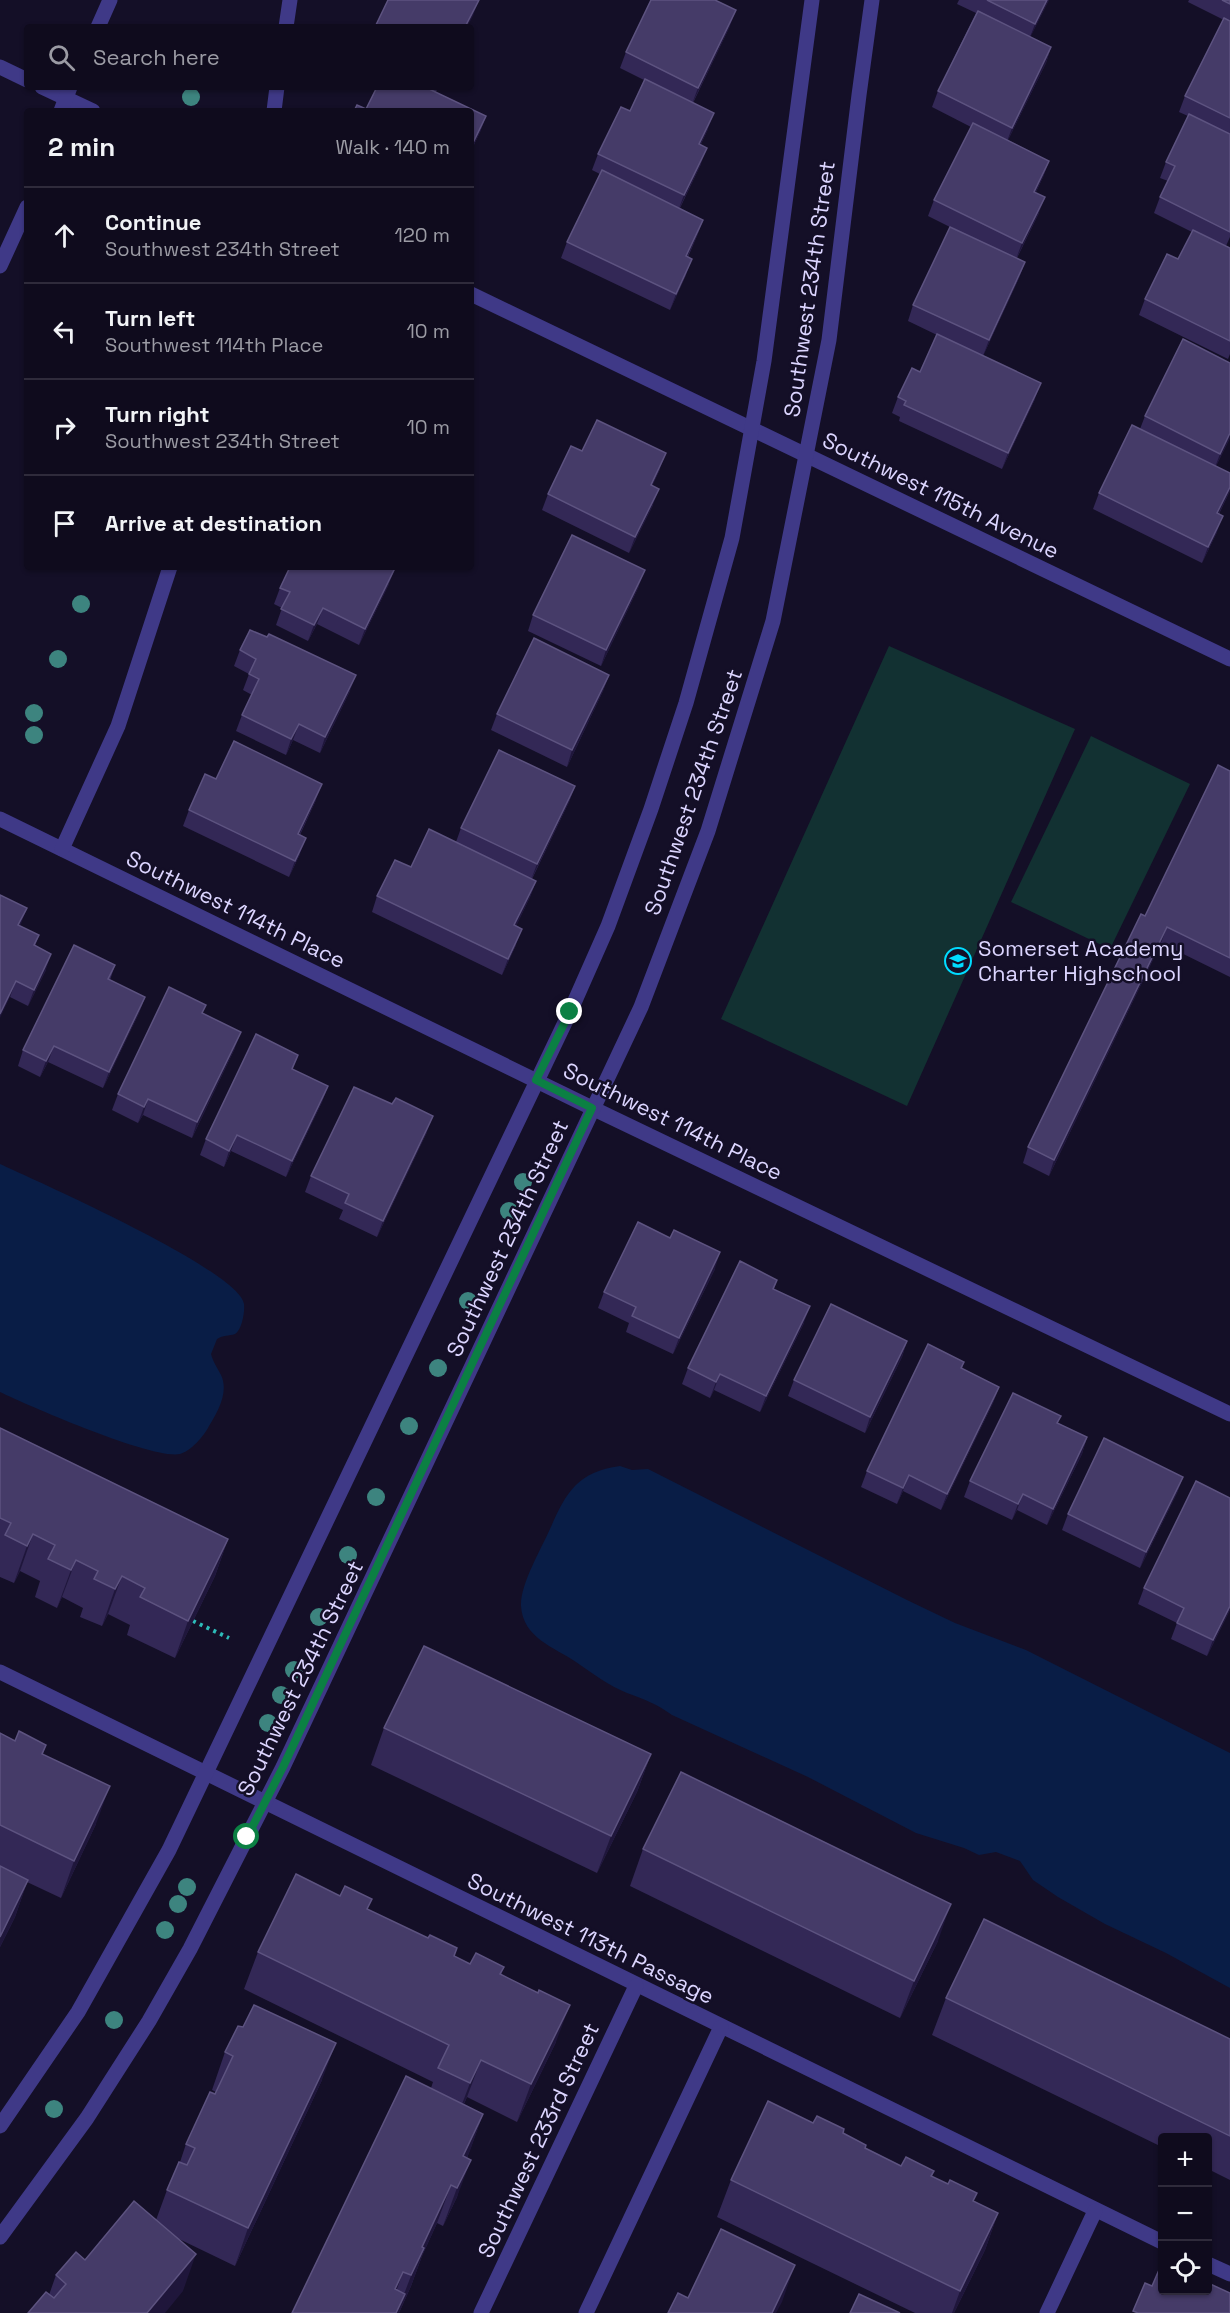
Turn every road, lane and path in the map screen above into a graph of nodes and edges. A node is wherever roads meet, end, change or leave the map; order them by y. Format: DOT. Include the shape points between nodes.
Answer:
graph roads {
  1 [pos="110,0"];
  2 [pos="291,0"];
  3 [pos="812,0"];
  4 [pos="872,0"];
  5 [pos="99,24"];
  6 [pos="287,24"];
  7 [pos="0,67"];
  8 [pos="24,79"];
  9 [pos="48,90"];
  10 [pos="277,90"];
  11 [pos="65,99"];
  12 [pos="86,108"];
  13 [pos="274,108"];
  14 [pos="24,214"];
  15 [pos="0,266"];
  16 [pos="474,295"];
  17 [pos="751,428"];
  18 [pos="806,455"];
  19 [pos="169,570"];
  20 [pos="1230,659"];
  21 [pos="0,819"];
  22 [pos="62,849"];
  23 [pos="536,1080"];
  24 [pos="592,1108"];
  25 [pos="1230,1414"];
  26 [pos="193,1621"];
  27 [pos="229,1638"];
  28 [pos="0,1672"];
  29 [pos="206,1774"];
  30 [pos="266,1803"];
  31 [pos="636,1986"];
  32 [pos="721,2027"];
  33 [pos="0,2126"];
  34 [pos="1095,2211"];
  35 [pos="0,2236"];
  36 [pos="1160,2241"];
  37 [pos="1212,2266"];
  38 [pos="1230,2274"];
  39 [pos="481,2313"];
  40 [pos="586,2313"];
  41 [pos="1047,2313"];
  1 -- 5 [label="street"];
  2 -- 6 [label="street"];
  3 -- 17 [label="street, Southwest 234th Street" via="764,361"];
  4 -- 18 [label="street, Southwest 234th Street" via="829,340"];
  7 -- 8 [label="street"];
  9 -- 11 [label="street"];
  10 -- 13 [label="street"];
  11 -- 12 [label="street"];
  14 -- 15 [label="street"];
  16 -- 17 [label="street, Southwest 115th Avenue"];
  17 -- 18 [label="street, Southwest 115th Avenue"];
  17 -- 23 [label="street, Southwest 234th Street" via="732,538 686,703 608,926"];
  18 -- 20 [label="street, Southwest 115th Avenue"];
  18 -- 24 [label="street, Southwest 234th Street" via="773,621 708,831 641,1007"];
  19 -- 22 [label="street" via="118,726"];
  21 -- 22 [label="street, Southwest 114th Place"];
  22 -- 23 [label="street, Southwest 114th Place"];
  23 -- 24 [label="street, Southwest 114th Place"];
  23 -- 29 [label="street, Southwest 234th Street"];
  24 -- 25 [label="street, Southwest 114th Place"];
  24 -- 30 [label="street, Southwest 234th Street"];
  26 -- 27 [label="path"];
  28 -- 29 [label="street, Southwest 113th Passage"];
  29 -- 30 [label="street, Southwest 113th Passage"];
  29 -- 33 [label="street, Southwest 234th Street" via="169,1850 78,2012"];
  30 -- 31 [label="street, Southwest 113th Passage"];
  30 -- 35 [label="street, Southwest 234th Street" via="148,2021 87,2118"];
  31 -- 32 [label="street, Southwest 113th Passage"];
  31 -- 39 [label="street, Southwest 233rd Street"];
  32 -- 34 [label="street, Southwest 113th Passage"];
  32 -- 40 [label="street"];
  34 -- 36 [label="street, Southwest 113th Passage"];
  34 -- 41 [label="street"];
  37 -- 38 [label="street"];
}
